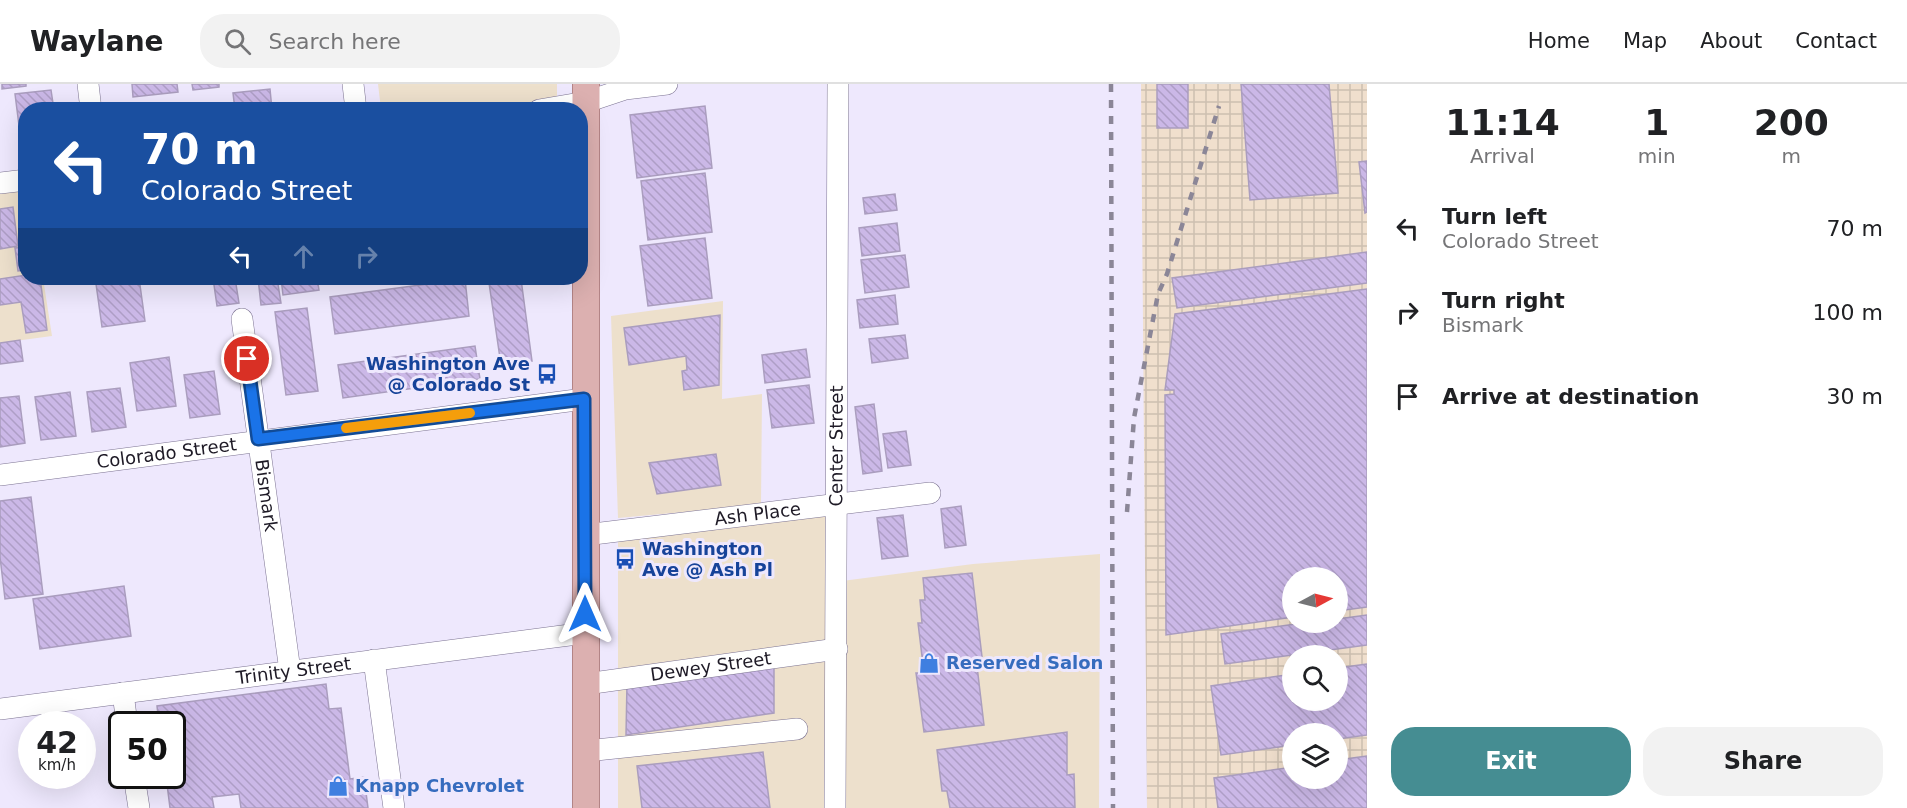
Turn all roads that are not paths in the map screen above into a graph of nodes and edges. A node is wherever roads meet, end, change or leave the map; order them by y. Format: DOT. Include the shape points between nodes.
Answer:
graph roads {
  1 [pos="88,84"];
  2 [pos="353,84"];
  3 [pos="667,84"];
  4 [pos="838,84"];
  5 [pos="586,93"];
  6 [pos="91,102"];
  7 [pos="355,102"];
  8 [pos="561,102"];
  9 [pos="18,181"];
  10 [pos="0,183"];
  11 [pos="585,285"];
  12 [pos="242,319"];
  13 [pos="584,399"];
  14 [pos="258,439"];
  15 [pos="0,475"];
  16 [pos="930,493"];
  17 [pos="835,504"];
  18 [pos="585,535"];
  19 [pos="585,633"];
  20 [pos="837,649"];
  21 [pos="374,660"];
  22 [pos="290,671"];
  23 [pos="586,684"];
  24 [pos="123,693"];
  25 [pos="0,709"];
  26 [pos="125,711"];
  27 [pos="797,729"];
  28 [pos="586,752"];
  29 [pos="136,789"];
  30 [pos="139,808"];
  31 [pos="394,808"];
  32 [pos="586,808"];
  33 [pos="835,808"];
  1 -- 6 [label="street"];
  2 -- 7 [label="street"];
  3 -- 5 [label="street"];
  4 -- 17 [label="street, Center Street"];
  5 -- 8 [label="street"];
  9 -- 10 [label="street"];
  11 -- 13 [label="main road"];
  12 -- 14 [label="street, Bismark"];
  13 -- 14 [label="street, Colorado Street"];
  13 -- 18 [label="main road"];
  14 -- 15 [label="street, Colorado Street"];
  14 -- 22 [label="street, Bismark"];
  16 -- 17 [label="street, Ash Place"];
  17 -- 18 [label="street, Ash Place"];
  17 -- 20 [label="street, Center Street"];
  18 -- 19 [label="main road"];
  19 -- 21 [label="street, Trinity Street"];
  19 -- 23 [label="main road"];
  20 -- 23 [label="street, Dewey Street"];
  20 -- 33 [label="street, Center Street"];
  21 -- 22 [label="street, Trinity Street"];
  21 -- 31 [label="street"];
  22 -- 24 [label="street, Trinity Street"];
  23 -- 28 [label="main road"];
  24 -- 25 [label="street, Trinity Street"];
  24 -- 26 [label="street"];
  27 -- 28 [label="street"];
  28 -- 32 [label="main road"];
  29 -- 30 [label="street"];
}
